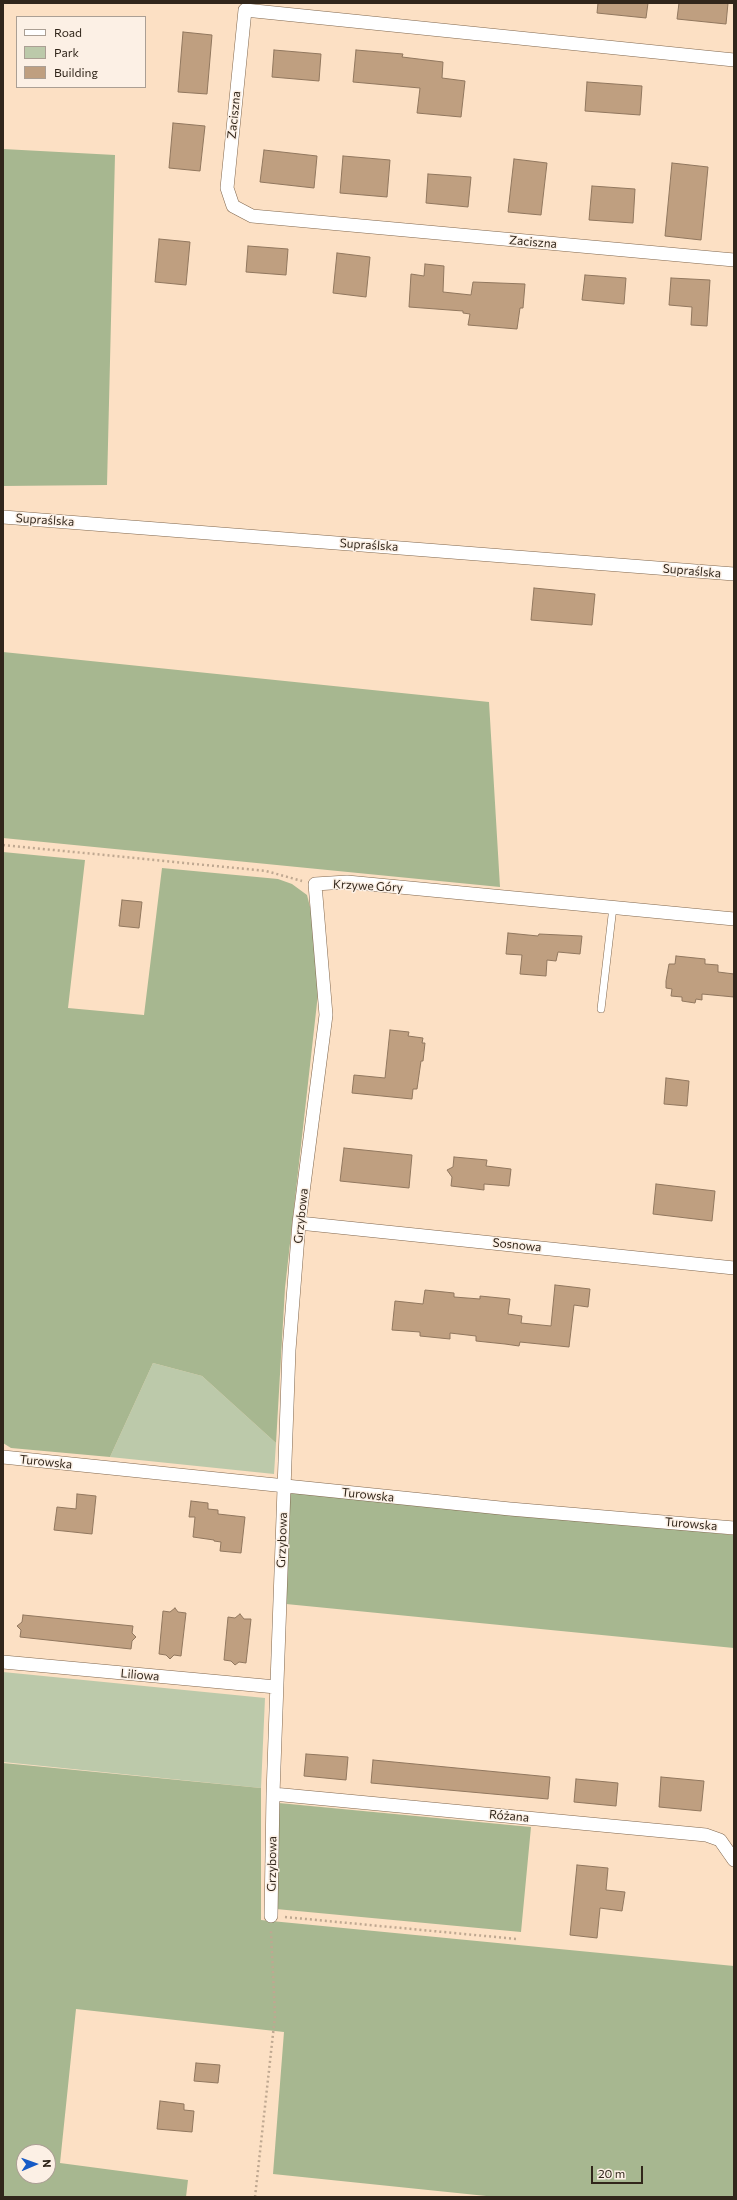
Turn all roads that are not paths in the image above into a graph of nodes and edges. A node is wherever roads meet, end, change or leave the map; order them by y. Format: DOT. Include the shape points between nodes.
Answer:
graph roads {
  1 [pos="245,6"];
  2 [pos="734,60"];
  3 [pos="734,260"];
  4 [pos="3,517"];
  5 [pos="734,574"];
  6 [pos="315,884"];
  7 [pos="613,907"];
  8 [pos="734,919"];
  9 [pos="601,1009"];
  10 [pos="299,1223"];
  11 [pos="734,1268"];
  12 [pos="3,1457"];
  13 [pos="284,1486"];
  14 [pos="734,1528"];
  15 [pos="3,1662"];
  16 [pos="276,1687"];
  17 [pos="272,1794"];
  18 [pos="734,1860"];
  19 [pos="271,1916"];
  1 -- 2 [label="street, Zaciszna"];
  1 -- 3 [label="street, Zaciszna" via="227,188 234,206 252,216"];
  4 -- 5 [label="street, Supraślska"];
  6 -- 7 [label="street, Krzywe Góry" via="347,882"];
  6 -- 10 [label="street, Grzybowa" via="326,1015"];
  7 -- 8 [label="street, Krzywe Góry"];
  7 -- 9 [label="lane"];
  10 -- 11 [label="street, Sosnowa"];
  10 -- 13 [label="street, Grzybowa"];
  12 -- 13 [label="street, Turowska"];
  13 -- 14 [label="street, Turowska"];
  13 -- 16 [label="street, Grzybowa"];
  15 -- 16 [label="street, Liliowa"];
  16 -- 17 [label="street, Grzybowa"];
  17 -- 18 [label="street, Różana" via="706,1835 720,1840"];
  17 -- 19 [label="street, Grzybowa"];
}
